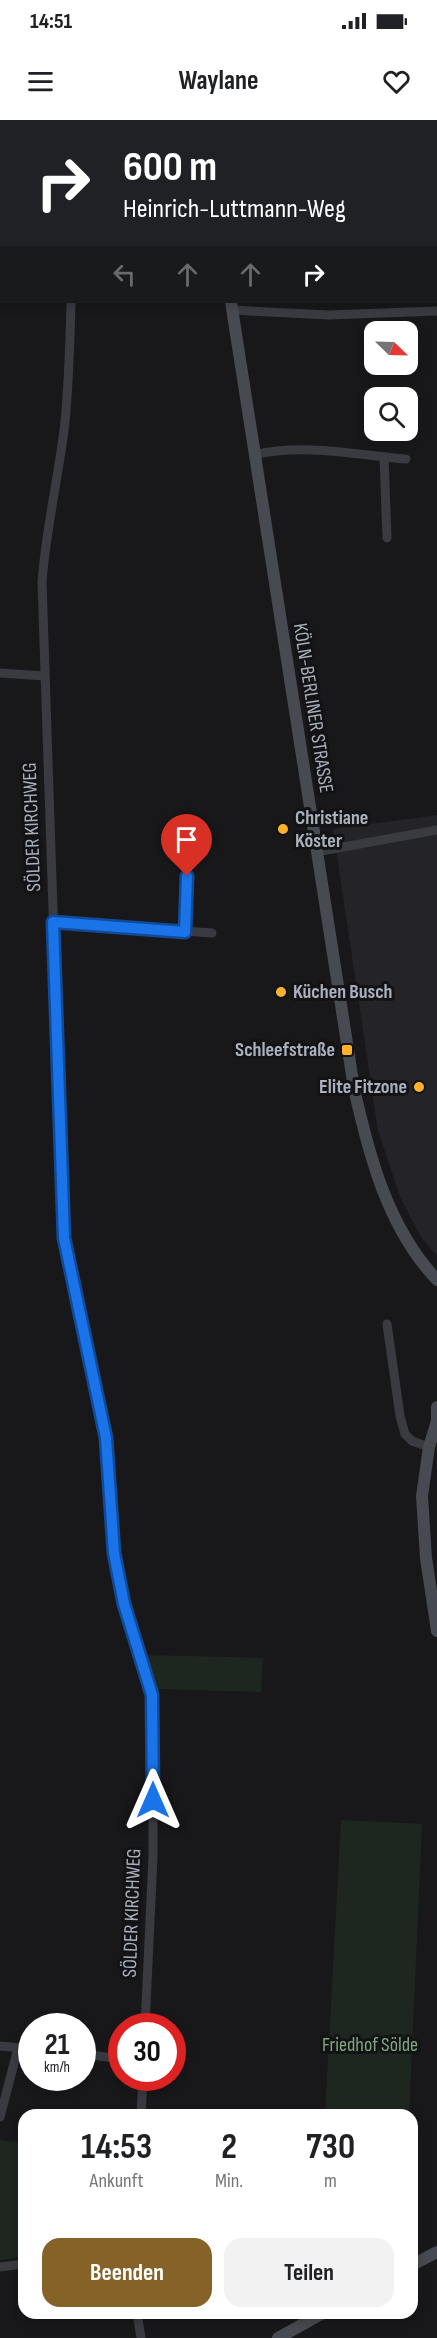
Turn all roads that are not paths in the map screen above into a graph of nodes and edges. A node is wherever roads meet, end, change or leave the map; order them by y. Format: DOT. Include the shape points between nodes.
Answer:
graph roads {
  1 [pos="70,303"];
  2 [pos="232,306"];
  3 [pos="437,311"];
  4 [pos="254,455"];
  5 [pos="384,457"];
  6 [pos="406,459"];
  7 [pos="387,538"];
  8 [pos="0,673"];
  9 [pos="45,676"];
  10 [pos="437,830"];
  11 [pos="316,852"];
  12 [pos="187,876"];
  13 [pos="53,922"];
  14 [pos="185,932"];
  15 [pos="212,933"];
  16 [pos="437,1280"];
  17 [pos="387,1324"];
  18 [pos="437,1407"];
  19 [pos="437,1420"];
  20 [pos="429,1447"];
  21 [pos="437,1631"];
  22 [pos="147,2013"];
  23 [pos="0,2046"];
  24 [pos="18,2048"];
  25 [pos="142,2091"];
  26 [pos="141,2109"];
  27 [pos="0,2117"];
  28 [pos="437,2252"];
  29 [pos="418,2262"];
  30 [pos="18,2265"];
  31 [pos="0,2268"];
  32 [pos="138,2319"];
  33 [pos="312,2319"];
  34 [pos="141,2338"];
  35 [pos="278,2338"];
  1 -- 9 [label="street, SÖLDER KIRCHWEG" via="65,421 42,582"];
  2 -- 3 [label="street" via="329,315"];
  2 -- 4 [label="main road, KÖLN-BERLINER STRASSE"];
  4 -- 5 [label="street" via="297,449"];
  4 -- 11 [label="main road, KÖLN-BERLINER STRASSE"];
  5 -- 6 [label="street"];
  5 -- 7 [label="street"];
  8 -- 9 [label="street"];
  9 -- 13 [label="street, SÖLDER KIRCHWEG"];
  10 -- 11 [label="street"];
  11 -- 16 [label="main road, KÖLN-BERLINER STRASSE" via="366,1144 391,1209"];
  12 -- 14 [label="street"];
  13 -- 14 [label="street"];
  13 -- 22 [label="street, SÖLDER KIRCHWEG" via="64,1238 106,1438 114,1553 124,1604 152,1695 153,1857"];
  14 -- 15 [label="street"];
  17 -- 20 [label="street" via="405,1434"];
  18 -- 19 [label="main road"];
  19 -- 20 [label="main road"];
  20 -- 21 [label="main road" via="422,1496 423,1530"];
  23 -- 24 [label="street"];
  24 -- 27 [label="street"];
  25 -- 26 [label="street"];
  28 -- 29 [label="main road"];
  30 -- 31 [label="street"];
  32 -- 34 [label="street"];
  33 -- 35 [label="main road"];
}
